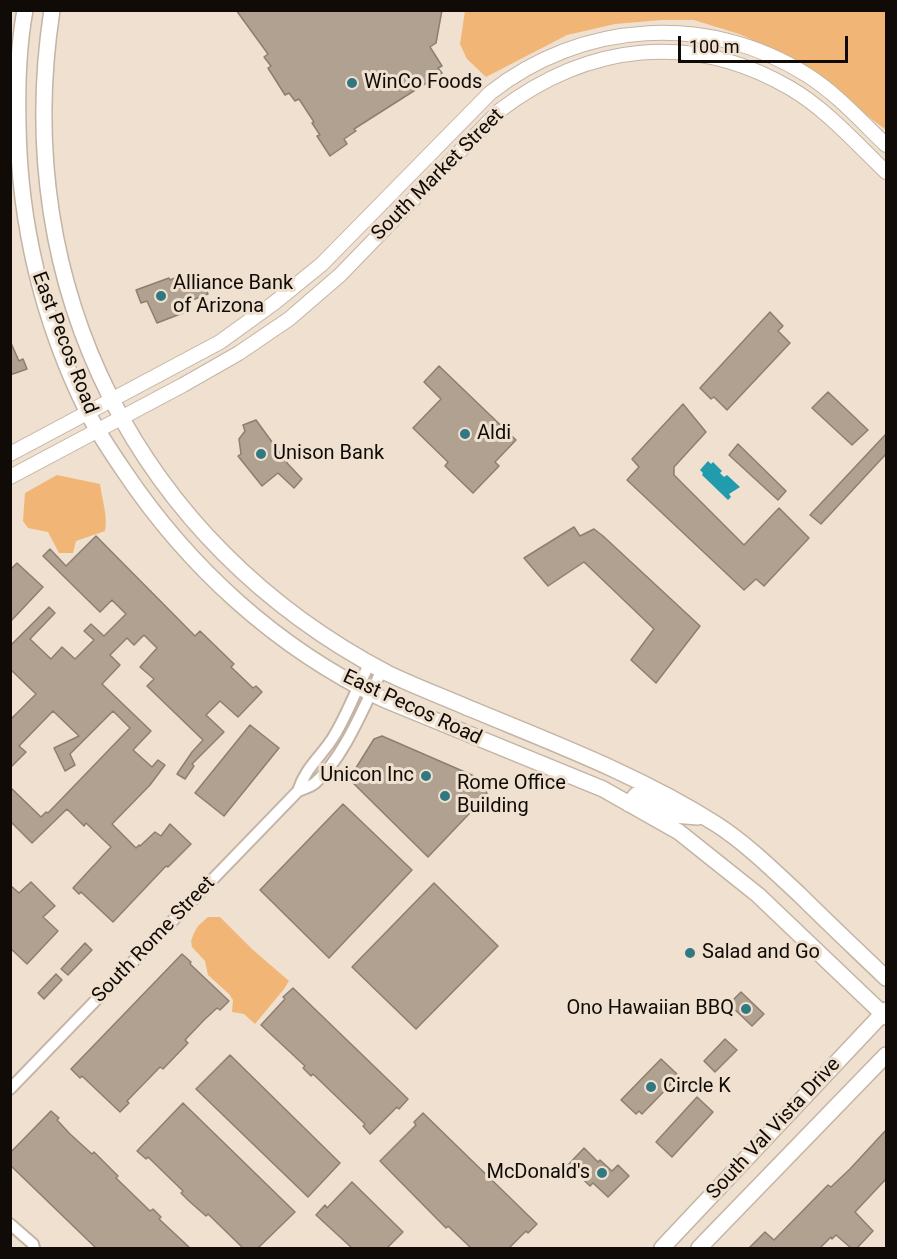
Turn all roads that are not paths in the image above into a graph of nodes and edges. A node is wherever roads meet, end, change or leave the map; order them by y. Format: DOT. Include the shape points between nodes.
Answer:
graph roads {
  1 [pos="25,10"];
  2 [pos="52,10"];
  3 [pos="886,145"];
  4 [pos="886,172"];
  5 [pos="111,400"];
  6 [pos="88,413"];
  7 [pos="120,418"];
  8 [pos="98,430"];
  9 [pos="10,454"];
  10 [pos="10,477"];
  11 [pos="376,667"];
  12 [pos="364,690"];
  13 [pos="629,804"];
  14 [pos="704,817"];
  15 [pos="886,978"];
  16 [pos="885,1014"];
  17 [pos="886,1055"];
  18 [pos="10,1089"];
  19 [pos="10,1224"];
  20 [pos="34,1248"];
  21 [pos="662,1248"];
  22 [pos="699,1248"];
  1 -- 6 [label="main road, East Pecos Road" via="19,49 17,115 24,205 33,259 50,317"];
  2 -- 5 [label="main road, East Pecos Road" via="43,113 51,210 71,303"];
  3 -- 5 [label="street, South Market Street" via="808,76 740,44 664,32 624,34 575,46 516,74 490,93 322,264 274,303 220,342"];
  4 -- 7 [label="street, South Market Street" via="810,102 773,79 739,65 693,53 637,52 568,70 520,95 499,111 339,275 289,319 239,353"];
  5 -- 6 [label="street, South Market Street"];
  5 -- 7 [label="main road, East Pecos Road"];
  6 -- 8 [label="main road, East Pecos Road"];
  6 -- 9 [label="street, South Market Street"];
  7 -- 8 [label="street, South Market Street"];
  7 -- 11 [label="main road, East Pecos Road" via="164,484 219,550 294,615"];
  8 -- 10 [label="street, South Market Street"];
  8 -- 12 [label="main road, East Pecos Road" via="153,512 234,600 285,641"];
  11 -- 12 [label="street, South Rome Street"];
  11 -- 14 [label="main road, East Pecos Road" via="610,766"];
  12 -- 13 [label="main road, East Pecos Road" via="576,777"];
  12 -- 18 [label="street, South Rome Street" via="327,747 303,775 298,791"];
  13 -- 14 [label="main road" via="640,795 674,815"];
  13 -- 16 [label="main road, East Pecos Road" via="679,832 736,877"];
  14 -- 15 [label="main road, East Pecos Road" via="762,861"];
  16 -- 21 [label="main road, South Val Vista Drive"];
  17 -- 22 [label="main road, South Val Vista Drive"];
  19 -- 20 [label="street"];
}
